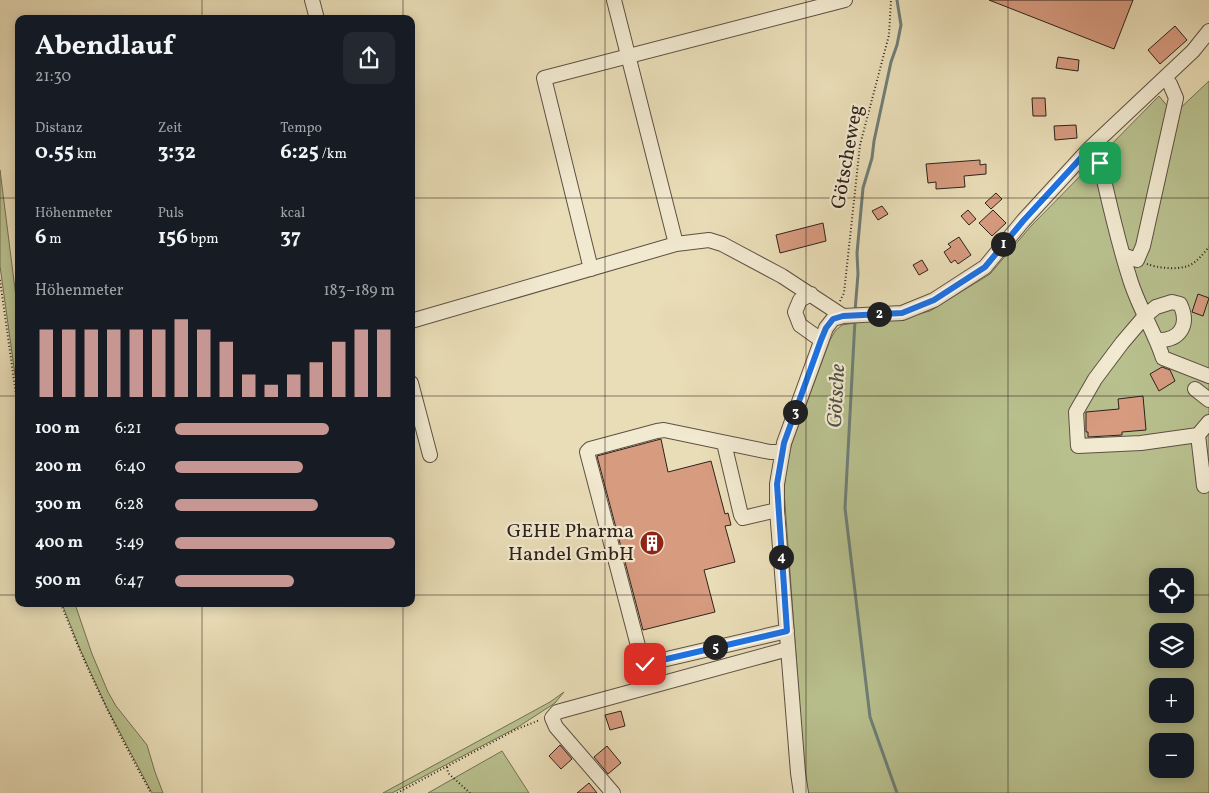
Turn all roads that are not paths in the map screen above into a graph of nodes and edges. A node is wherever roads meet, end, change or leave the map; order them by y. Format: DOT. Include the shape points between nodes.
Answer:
graph roads {
  1 [pos="312,0"];
  2 [pos="614,0"];
  3 [pos="846,0"];
  4 [pos="800,6"];
  5 [pos="316,15"];
  6 [pos="1209,30"];
  7 [pos="628,56"];
  8 [pos="1165,78"];
  9 [pos="1090,148"];
  10 [pos="676,244"];
  11 [pos="1123,254"];
  12 [pos="591,269"];
  13 [pos="811,294"];
  14 [pos="840,313"];
  15 [pos="1145,316"];
  16 [pos="415,320"];
  17 [pos="821,340"];
  18 [pos="1157,340"];
  19 [pos="1209,376"];
  20 [pos="1195,389"];
  21 [pos="415,398"];
  22 [pos="1209,400"];
  23 [pos="1209,422"];
  24 [pos="1198,435"];
  25 [pos="724,443"];
  26 [pos="781,452"];
  27 [pos="430,456"];
  28 [pos="1204,486"];
  29 [pos="777,510"];
  30 [pos="787,631"];
  31 [pos="788,648"];
  32 [pos="613,793"];
  33 [pos="801,793"];
  1 -- 5 [label="street"];
  2 -- 7 [label="street"];
  3 -- 4 [label="street"];
  4 -- 7 [label="street"];
  6 -- 8 [label="street"];
  7 -- 10 [label="street"];
  7 -- 12 [label="street" via="544,78"];
  8 -- 9 [label="street"];
  8 -- 11 [label="street" via="1176,98 1143,246 1137,260"];
  9 -- 11 [label="street" via="1100,163"];
  9 -- 14 [label="street" via="985,267 934,300 902,313"];
  10 -- 12 [label="street"];
  10 -- 13 [label="street" via="709,240 722,244"];
  11 -- 15 [label="street"];
  12 -- 16 [label="street"];
  13 -- 14 [label="street"];
  13 -- 17 [label="street" via="800,300 795,312 800,325"];
  14 -- 17 [label="street" via="826,328"];
  15 -- 18 [label="street"];
  15 -- 18 [label="street" via="1156,307 1172,302 1180,304 1185,313 1185,324 1178,334 1168,340"];
  15 -- 24 [label="street" via="1095,379 1076,412 1078,446 1141,443"];
  17 -- 26 [label="street"];
  18 -- 19 [label="street" via="1163,358"];
  20 -- 22 [label="street"];
  21 -- 27 [label="street"];
  23 -- 24 [label="street"];
  24 -- 28 [label="street"];
  25 -- 26 [label="street"];
  25 -- 29 [label="street" via="743,518"];
  25 -- 30 [label="street" via="664,430 587,452 642,661 645,664"];
  26 -- 29 [label="street"];
  29 -- 30 [label="street"];
  30 -- 31 [label="street"];
  31 -- 32 [label="street" via="556,712 552,718 556,727"];
  31 -- 33 [label="street"];
}
